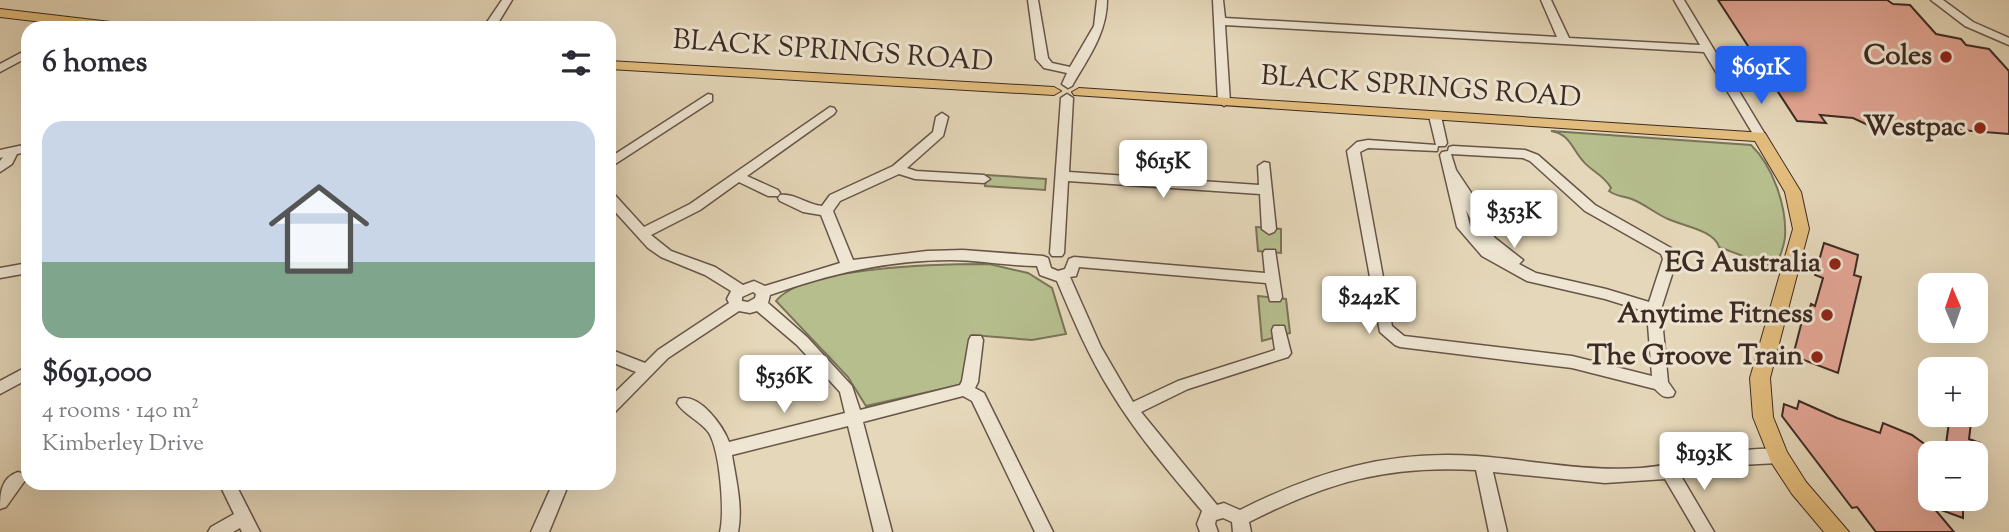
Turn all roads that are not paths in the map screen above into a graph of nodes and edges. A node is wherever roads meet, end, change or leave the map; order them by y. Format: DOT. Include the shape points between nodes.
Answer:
graph roads {
  1 [pos="507,0"];
  2 [pos="1033,0"];
  3 [pos="1101,0"];
  4 [pos="1219,0"];
  5 [pos="1546,0"];
  6 [pos="1679,0"];
  7 [pos="1936,0"];
  8 [pos="0,13"];
  9 [pos="49,21"];
  10 [pos="494,21"];
  11 [pos="1220,21"];
  12 [pos="1564,40"];
  13 [pos="2009,43"];
  14 [pos="1708,49"];
  15 [pos="21,56"];
  16 [pos="11,61"];
  17 [pos="21,63"];
  18 [pos="616,65"];
  19 [pos="0,69"];
  20 [pos="1068,87"];
  21 [pos="708,98"];
  22 [pos="1224,102"];
  23 [pos="830,111"];
  24 [pos="1435,116"];
  25 [pos="942,117"];
  26 [pos="1759,136"];
  27 [pos="1443,149"];
  28 [pos="6,152"];
  29 [pos="616,159"];
  30 [pos="1264,166"];
  31 [pos="0,168"];
  32 [pos="898,169"];
  33 [pos="1063,176"];
  34 [pos="738,177"];
  35 [pos="984,179"];
  36 [pos="1265,190"];
  37 [pos="616,205"];
  38 [pos="826,211"];
  39 [pos="1269,229"];
  40 [pos="641,234"];
  41 [pos="1058,253"];
  42 [pos="1270,253"];
  43 [pos="1043,261"];
  44 [pos="1074,262"];
  45 [pos="848,265"];
  46 [pos="21,269"];
  47 [pos="0,272"];
  48 [pos="1062,275"];
  49 [pos="1273,279"];
  50 [pos="739,297"];
  51 [pos="1275,297"];
  52 [pos="761,298"];
  53 [pos="1654,309"];
  54 [pos="1279,330"];
  55 [pos="976,340"];
  56 [pos="616,358"];
  57 [pos="645,369"];
  58 [pos="21,376"];
  59 [pos="0,388"];
  60 [pos="965,390"];
  61 [pos="616,400"];
  62 [pos="685,403"];
  63 [pos="1131,410"];
  64 [pos="854,418"];
  65 [pos="724,450"];
  66 [pos="1778,456"];
  67 [pos="1483,464"];
  68 [pos="1669,471"];
  69 [pos="18,479"];
  70 [pos="230,490"];
  71 [pos="558,490"];
  72 [pos="0,502"];
  73 [pos="1213,512"];
  74 [pos="247,525"];
  75 [pos="1241,525"];
  76 [pos="217,532"];
  77 [pos="540,532"];
  78 [pos="729,532"];
  79 [pos="883,532"];
  80 [pos="1044,532"];
  81 [pos="1209,532"];
  82 [pos="1498,532"];
  83 [pos="1705,532"];
  84 [pos="1838,532"];
  1 -- 10 [label="street"];
  2 -- 20 [label="street" via="1042,59"];
  3 -- 20 [label="street" via="1099,34"];
  4 -- 11 [label="street"];
  5 -- 12 [label="street"];
  6 -- 14 [label="street"];
  7 -- 13 [label="street" via="1969,24"];
  8 -- 9 [label="main road"];
  11 -- 12 [label="street"];
  11 -- 22 [label="street"];
  12 -- 14 [label="street"];
  14 -- 26 [label="street"];
  15 -- 16 [label="street"];
  16 -- 17 [label="street"];
  16 -- 19 [label="street"];
  18 -- 20 [label="main road, BLACK SPRINGS ROAD"];
  20 -- 22 [label="main road, BLACK SPRINGS ROAD"];
  20 -- 33 [label="street"];
  21 -- 29 [label="street"];
  22 -- 24 [label="main road, BLACK SPRINGS ROAD"];
  23 -- 34 [label="street"];
  24 -- 26 [label="main road, BLACK SPRINGS ROAD"];
  24 -- 27 [label="street"];
  25 -- 32 [label="street" via="934,138"];
  26 -- 66 [label="main road" via="1801,213 1801,229 1760,379 1763,417"];
  27 -- 53 [label="street" via="1464,227 1487,253 1532,277"];
  27 -- 53 [label="street" via="1534,158 1590,208 1667,251 1670,259"];
  27 -- 53 [label="street" via="1368,144 1353,151 1385,328 1390,335 1400,341 1572,362 1664,388"];
  28 -- 31 [label="street" via="8,161"];
  30 -- 36 [label="street"];
  32 -- 35 [label="street" via="915,175"];
  32 -- 38 [label="street" via="835,198"];
  33 -- 36 [label="street"];
  33 -- 41 [label="street"];
  34 -- 38 [label="street" via="808,209"];
  34 -- 40 [label="street" via="695,207"];
  36 -- 39 [label="street"];
  37 -- 40 [label="street"];
  38 -- 45 [label="street"];
  40 -- 50 [label="street" via="666,254 710,271"];
  41 -- 43 [label="street"];
  41 -- 44 [label="street"];
  42 -- 49 [label="street"];
  43 -- 45 [label="street" via="930,254"];
  43 -- 48 [label="street" via="1045,271"];
  44 -- 48 [label="street" via="1074,269"];
  44 -- 49 [label="street"];
  45 -- 52 [label="street"];
  46 -- 47 [label="street"];
  48 -- 63 [label="street" via="1098,356"];
  49 -- 51 [label="street"];
  50 -- 52 [label="street" via="745,308"];
  50 -- 57 [label="street"];
  52 -- 64 [label="street" via="842,381"];
  54 -- 63 [label="street" via="1283,353 1183,385"];
  55 -- 60 [label="street"];
  56 -- 57 [label="street"];
  57 -- 61 [label="street"];
  58 -- 59 [label="street"];
  60 -- 64 [label="street"];
  60 -- 80 [label="street" via="978,397"];
  62 -- 65 [label="street" via="712,425"];
  63 -- 73 [label="street"];
  64 -- 65 [label="street"];
  64 -- 79 [label="street"];
  65 -- 78 [label="street" via="732,508"];
  66 -- 68 [label="street" via="1725,459"];
  66 -- 84 [label="main road"];
  67 -- 68 [label="street" via="1604,476"];
  67 -- 75 [label="street" via="1415,463 1337,475 1306,485"];
  67 -- 82 [label="street"];
  68 -- 83 [label="street"];
  69 -- 72 [label="street"];
  70 -- 74 [label="street"];
  71 -- 77 [label="street"];
  73 -- 75 [label="street" via="1230,511"];
  73 -- 81 [label="street" via="1207,519"];
  74 -- 76 [label="street"];
}
